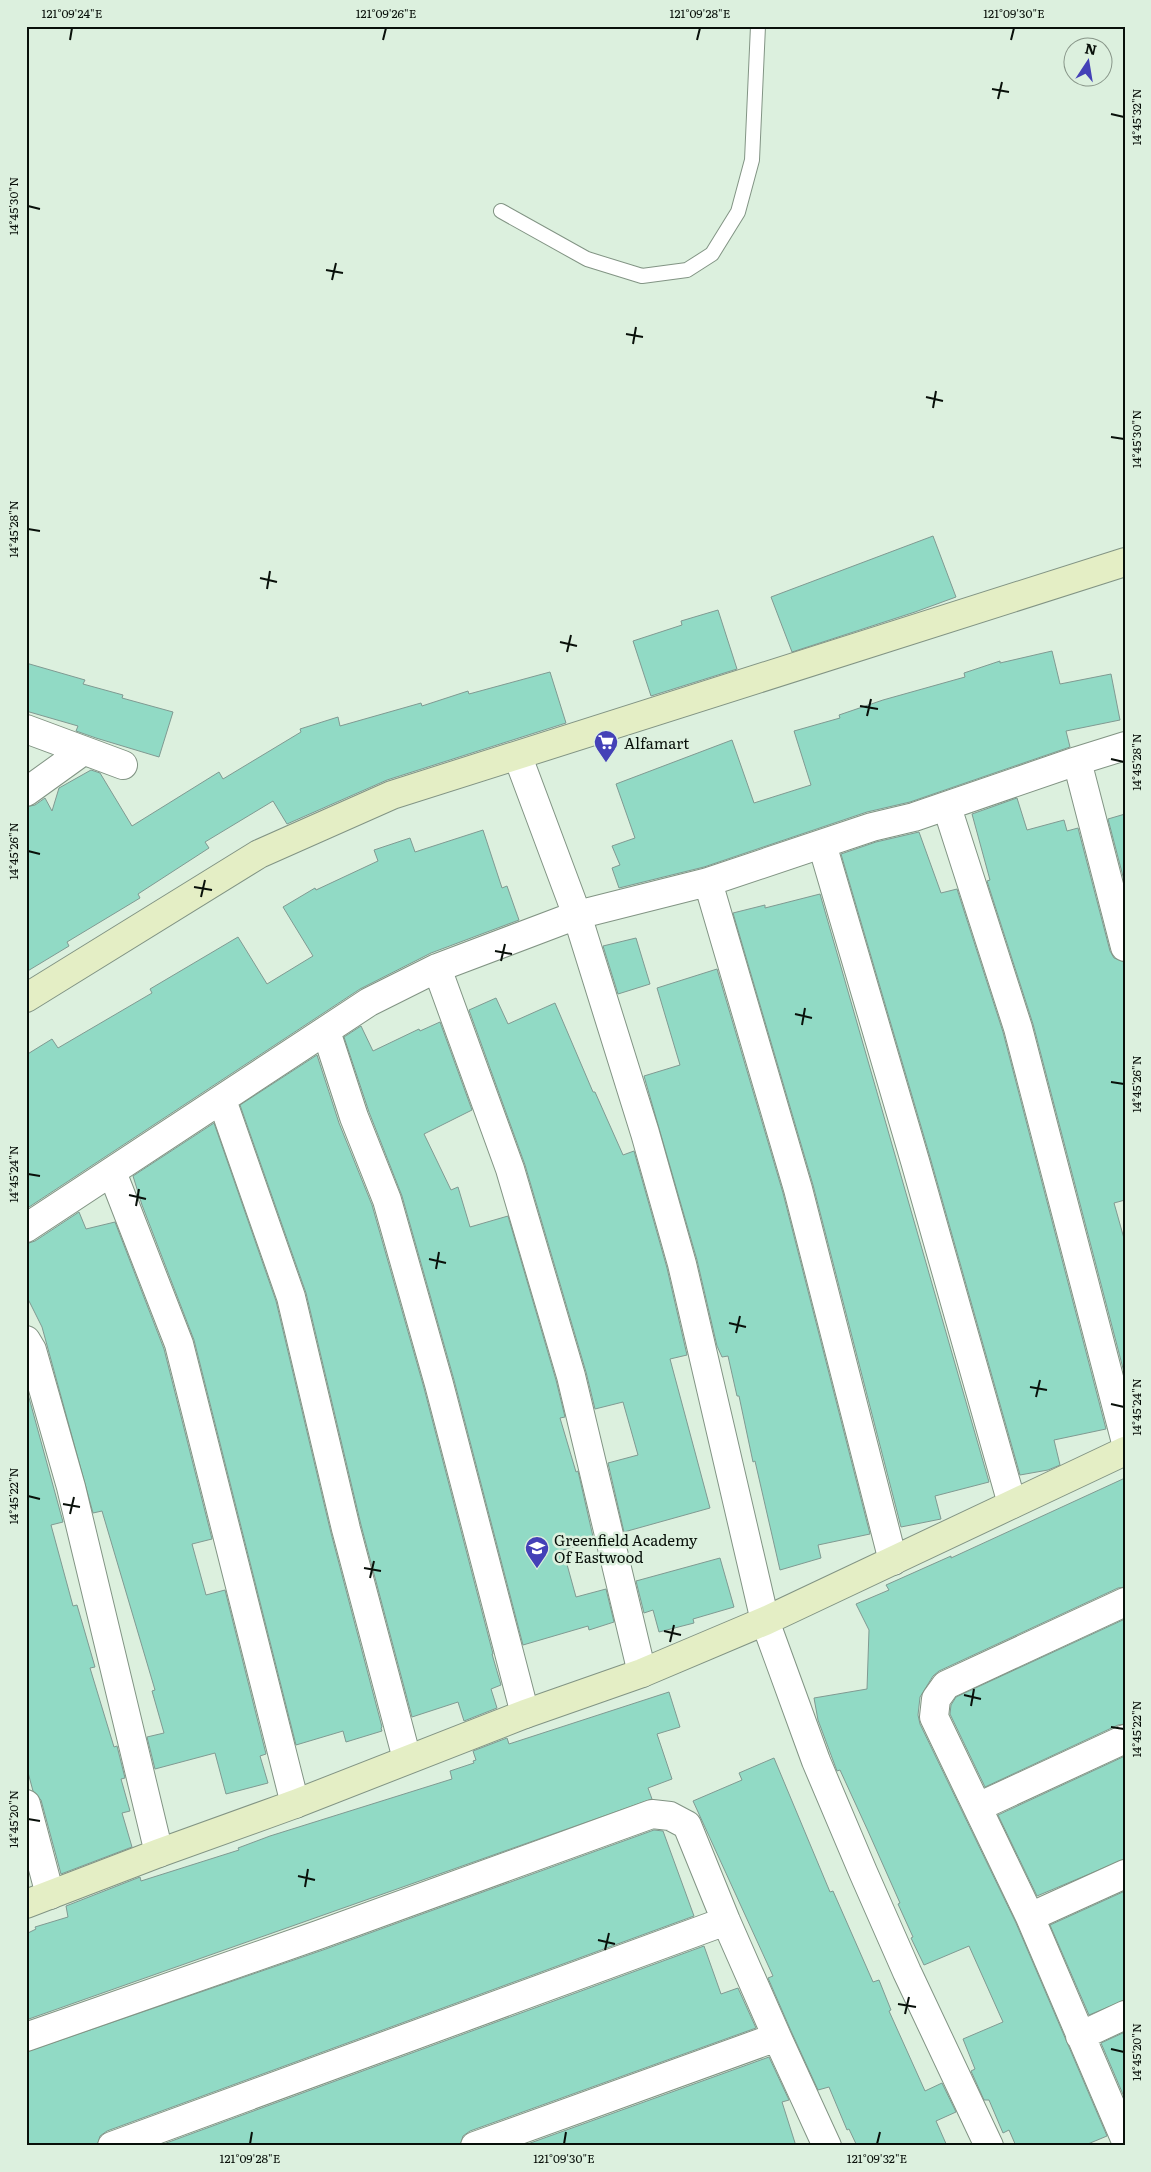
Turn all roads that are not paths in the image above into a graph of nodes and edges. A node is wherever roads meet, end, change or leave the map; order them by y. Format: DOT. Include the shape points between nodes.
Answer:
graph roads {
  1 [pos="758,26"];
  2 [pos="501,211"];
  3 [pos="1125,562"];
  4 [pos="26,729"];
  5 [pos="1125,746"];
  6 [pos="83,751"];
  7 [pos="518,756"];
  8 [pos="1077,761"];
  9 [pos="123,765"];
  10 [pos="26,792"];
  11 [pos="947,807"];
  12 [pos="822,844"];
  13 [pos="708,882"];
  14 [pos="577,915"];
  15 [pos="1125,947"];
  16 [pos="437,968"];
  17 [pos="26,998"];
  18 [pos="326,1031"];
  19 [pos="222,1100"];
  20 [pos="112,1172"];
  21 [pos="26,1228"];
  22 [pos="26,1340"];
  23 [pos="1125,1439"];
  24 [pos="1125,1451"];
  25 [pos="1012,1504"];
  26 [pos="893,1561"];
  27 [pos="1125,1602"];
  28 [pos="765,1621"];
  29 [pos="642,1673"];
  30 [pos="525,1714"];
  31 [pos="1125,1739"];
  32 [pos="407,1759"];
  33 [pos="26,1804"];
  34 [pos="295,1804"];
  35 [pos="978,1807"];
  36 [pos="159,1853"];
  37 [pos="1125,1874"];
  38 [pos="38,1900"];
  39 [pos="1030,1917"];
  40 [pos="726,1921"];
  41 [pos="1125,2015"];
  42 [pos="1080,2036"];
  43 [pos="26,2037"];
  44 [pos="776,2037"];
  45 [pos="1125,2139"];
  46 [pos="112,2146"];
  47 [pos="475,2146"];
  48 [pos="828,2146"];
  49 [pos="989,2146"];
  1 -- 2 [label="lane" via="752,160 738,212 712,254 687,270 642,276 587,259"];
  3 -- 7 [label="street"];
  4 -- 6 [label="street"];
  5 -- 8 [label="street"];
  6 -- 9 [label="street"];
  6 -- 10 [label="street"];
  7 -- 14 [label="street"];
  7 -- 17 [label="street" via="392,795 259,854"];
  8 -- 11 [label="street"];
  8 -- 15 [label="street"];
  11 -- 12 [label="street"];
  11 -- 23 [label="street" via="1018,1028"];
  12 -- 13 [label="street"];
  12 -- 25 [label="street"];
  13 -- 14 [label="street"];
  13 -- 26 [label="street" via="798,1189"];
  14 -- 16 [label="street"];
  14 -- 28 [label="street" via="682,1264"];
  16 -- 18 [label="street" via="369,1002"];
  16 -- 29 [label="street" via="510,1169 568,1366"];
  18 -- 19 [label="street"];
  18 -- 30 [label="street" via="354,1117 387,1200 439,1384"];
  19 -- 20 [label="street"];
  19 -- 32 [label="street" via="290,1297 346,1529"];
  20 -- 21 [label="street"];
  20 -- 34 [label="street" via="180,1344"];
  22 -- 36 [label="street" via="32,1350 71,1487"];
  24 -- 25 [label="street"];
  25 -- 26 [label="street"];
  26 -- 28 [label="street"];
  27 -- 35 [label="street" via="946,1685 936,1699 934,1717"];
  28 -- 29 [label="street"];
  28 -- 49 [label="street" via="816,1761 863,1872"];
  29 -- 30 [label="street"];
  30 -- 32 [label="street"];
  31 -- 35 [label="street"];
  32 -- 34 [label="street"];
  33 -- 38 [label="street"];
  34 -- 36 [label="street"];
  35 -- 39 [label="street"];
  36 -- 38 [label="street"];
  37 -- 39 [label="street"];
  39 -- 42 [label="street"];
  40 -- 43 [label="street" via="687,1825 670,1816 652,1814"];
  40 -- 44 [label="street"];
  40 -- 46 [label="street"];
  41 -- 42 [label="street"];
  42 -- 45 [label="street"];
  44 -- 47 [label="street"];
  44 -- 48 [label="street"];
}
